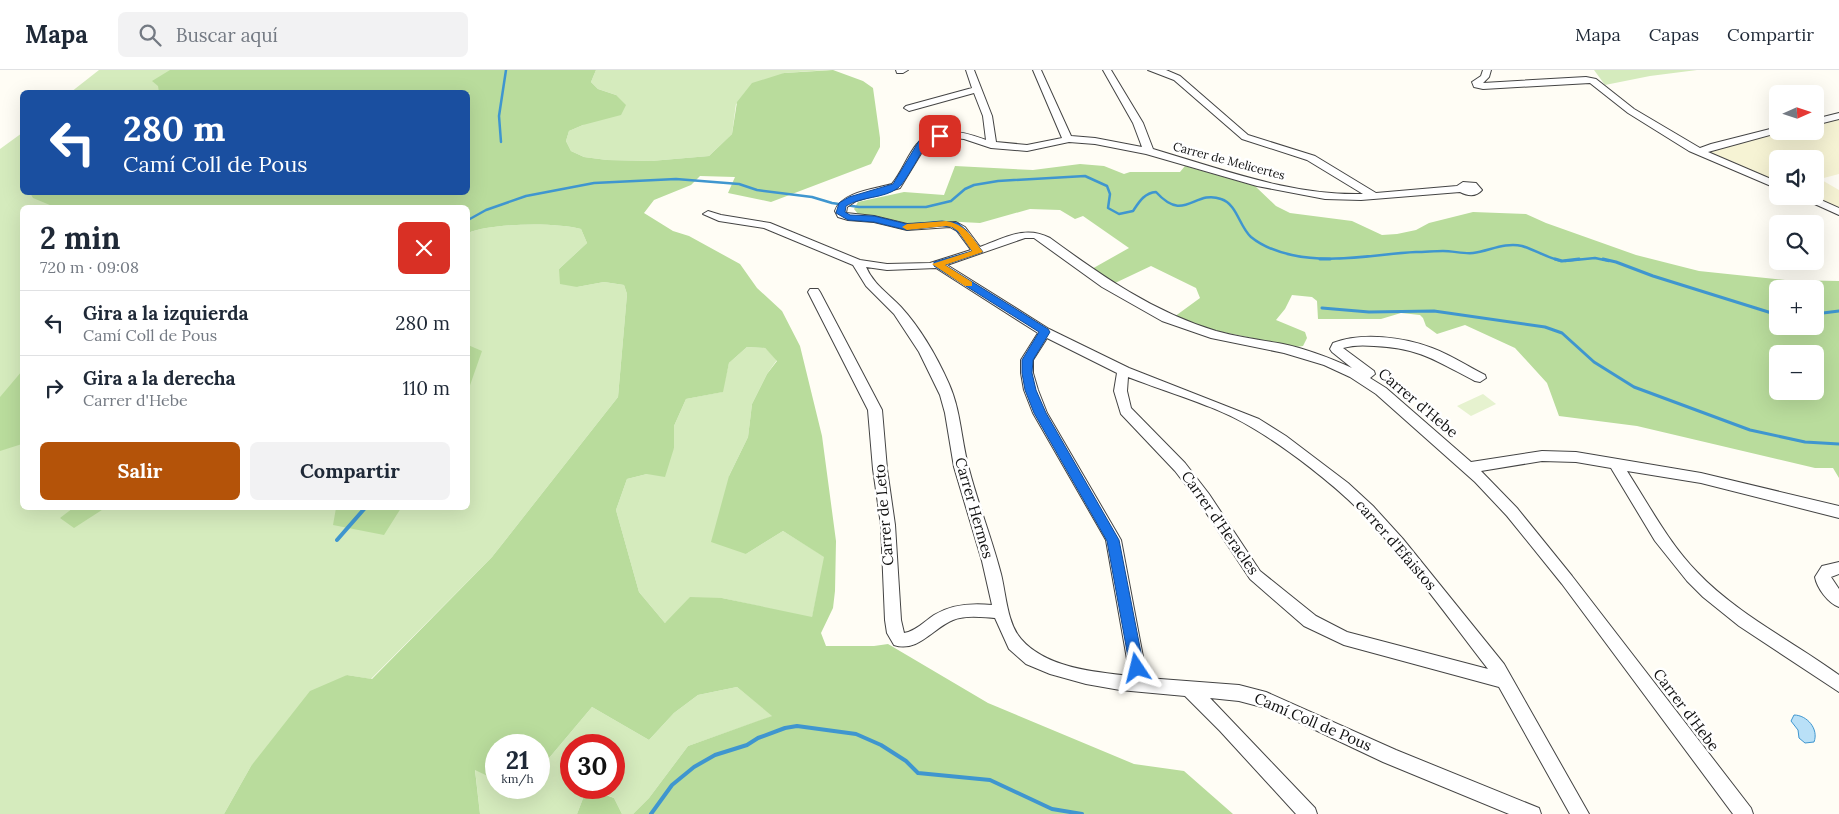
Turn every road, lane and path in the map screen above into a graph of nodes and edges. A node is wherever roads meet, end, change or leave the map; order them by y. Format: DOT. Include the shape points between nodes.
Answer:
graph roads {
  1 [pos="970,70"];
  2 [pos="1037,70"];
  3 [pos="1107,70"];
  4 [pos="1152,70"];
  5 [pos="1487,70"];
  6 [pos="976,90"];
  7 [pos="909,108"];
  8 [pos="1839,116"];
  9 [pos="1824,120"];
  10 [pos="1769,132"];
  11 [pos="1067,139"];
  12 [pos="991,145"];
  13 [pos="1148,151"];
  14 [pos="1700,152"];
  15 [pos="1769,182"];
  16 [pos="1462,189"];
  17 [pos="1373,195"];
  18 [pos="1823,205"];
  19 [pos="1839,212"];
  20 [pos="708,214"];
  21 [pos="978,252"];
  22 [pos="858,263"];
  23 [pos="937,264"];
  24 [pos="814,292"];
  25 [pos="1045,332"];
  26 [pos="1124,371"];
  27 [pos="1480,378"];
  28 [pos="1381,391"];
  29 [pos="1615,463"];
  30 [pos="1469,468"];
  31 [pos="1839,512"];
  32 [pos="1839,568"];
  33 [pos="1839,600"];
  34 [pos="1002,612"];
  35 [pos="1505,681"];
  36 [pos="1140,684"];
  37 [pos="1839,684"];
  38 [pos="1188,688"];
  39 [pos="1308,814"];
  40 [pos="1532,814"];
  41 [pos="1580,814"];
  42 [pos="1744,814"];
  1 -- 6 [label="street"];
  2 -- 11 [label="street"];
  3 -- 13 [label="street" via="1138,125"];
  4 -- 17 [label="street" via="1182,81 1245,137 1310,158"];
  5 -- 14 [label="street" via="1485,78 1477,85 1591,81 1631,111"];
  6 -- 7 [label="street"];
  6 -- 12 [label="street" via="991,135"];
  8 -- 9 [label="street"];
  10 -- 14 [label="street"];
  11 -- 12 [label="street, Carrer de Melicertes" via="1027,148"];
  11 -- 13 [label="street, Carrer de Melicertes"];
  12 -- 21 [label="street" via="965,136 928,138 896,186 852,199 840,209 842,215 848,217 907,227 952,224 961,229"];
  13 -- 17 [label="street, Carrer de Melicertes" via="1288,190 1334,196"];
  14 -- 15 [label="street"];
  16 -- 17 [label="street, Carrer de Melicertes"];
  18 -- 19 [label="street"];
  20 -- 22 [label="street" via="766,225"];
  21 -- 23 [label="street, Carrer d'Hebe"];
  21 -- 28 [label="street, Carrer d'Hebe" via="1024,235 1039,236 1101,281 1166,318 1215,335 1286,349 1328,362"];
  22 -- 23 [label="street" via="897,268"];
  22 -- 34 [label="street, Carrer Hermes" via="863,275 902,317 934,367 947,395 954,417 961,469"];
  23 -- 25 [label="street"];
  24 -- 34 [label="street, Carrer de Leto" via="875,410 897,638 908,640 942,618 958,612"];
  25 -- 26 [label="street, carrer d'Efaistos"];
  25 -- 36 [label="street" via="1027,360 1031,390 1040,413 1113,540"];
  26 -- 35 [label="street, carrer d'Efaistos" via="1243,416 1281,439 1343,486 1398,543"];
  26 -- 35 [label="street, Carrer d'Heracles" via="1120,384 1126,411 1180,467 1255,575 1289,605 1320,627 1344,638"];
  27 -- 28 [label="street" via="1420,348 1362,342 1337,346 1336,349 1370,375"];
  28 -- 30 [label="street, Carrer d'Hebe"];
  29 -- 30 [label="street" via="1576,456 1551,456"];
  29 -- 31 [label="street" via="1701,478"];
  29 -- 37 [label="street" via="1692,578 1752,626"];
  30 -- 42 [label="street, Carrer d'Hebe" via="1512,512 1567,580"];
  32 -- 33 [label="street" via="1827,570 1823,577 1824,583"];
  34 -- 36 [label="street, Carrer Hermes" via="1012,638 1030,657 1072,674"];
  35 -- 41 [label="street, carrer d'Efaistos"];
  36 -- 38 [label="street, Camí Coll de Pous"];
  38 -- 39 [label="street"];
  38 -- 40 [label="street, Camí Coll de Pous" via="1236,692 1266,699"];
}
